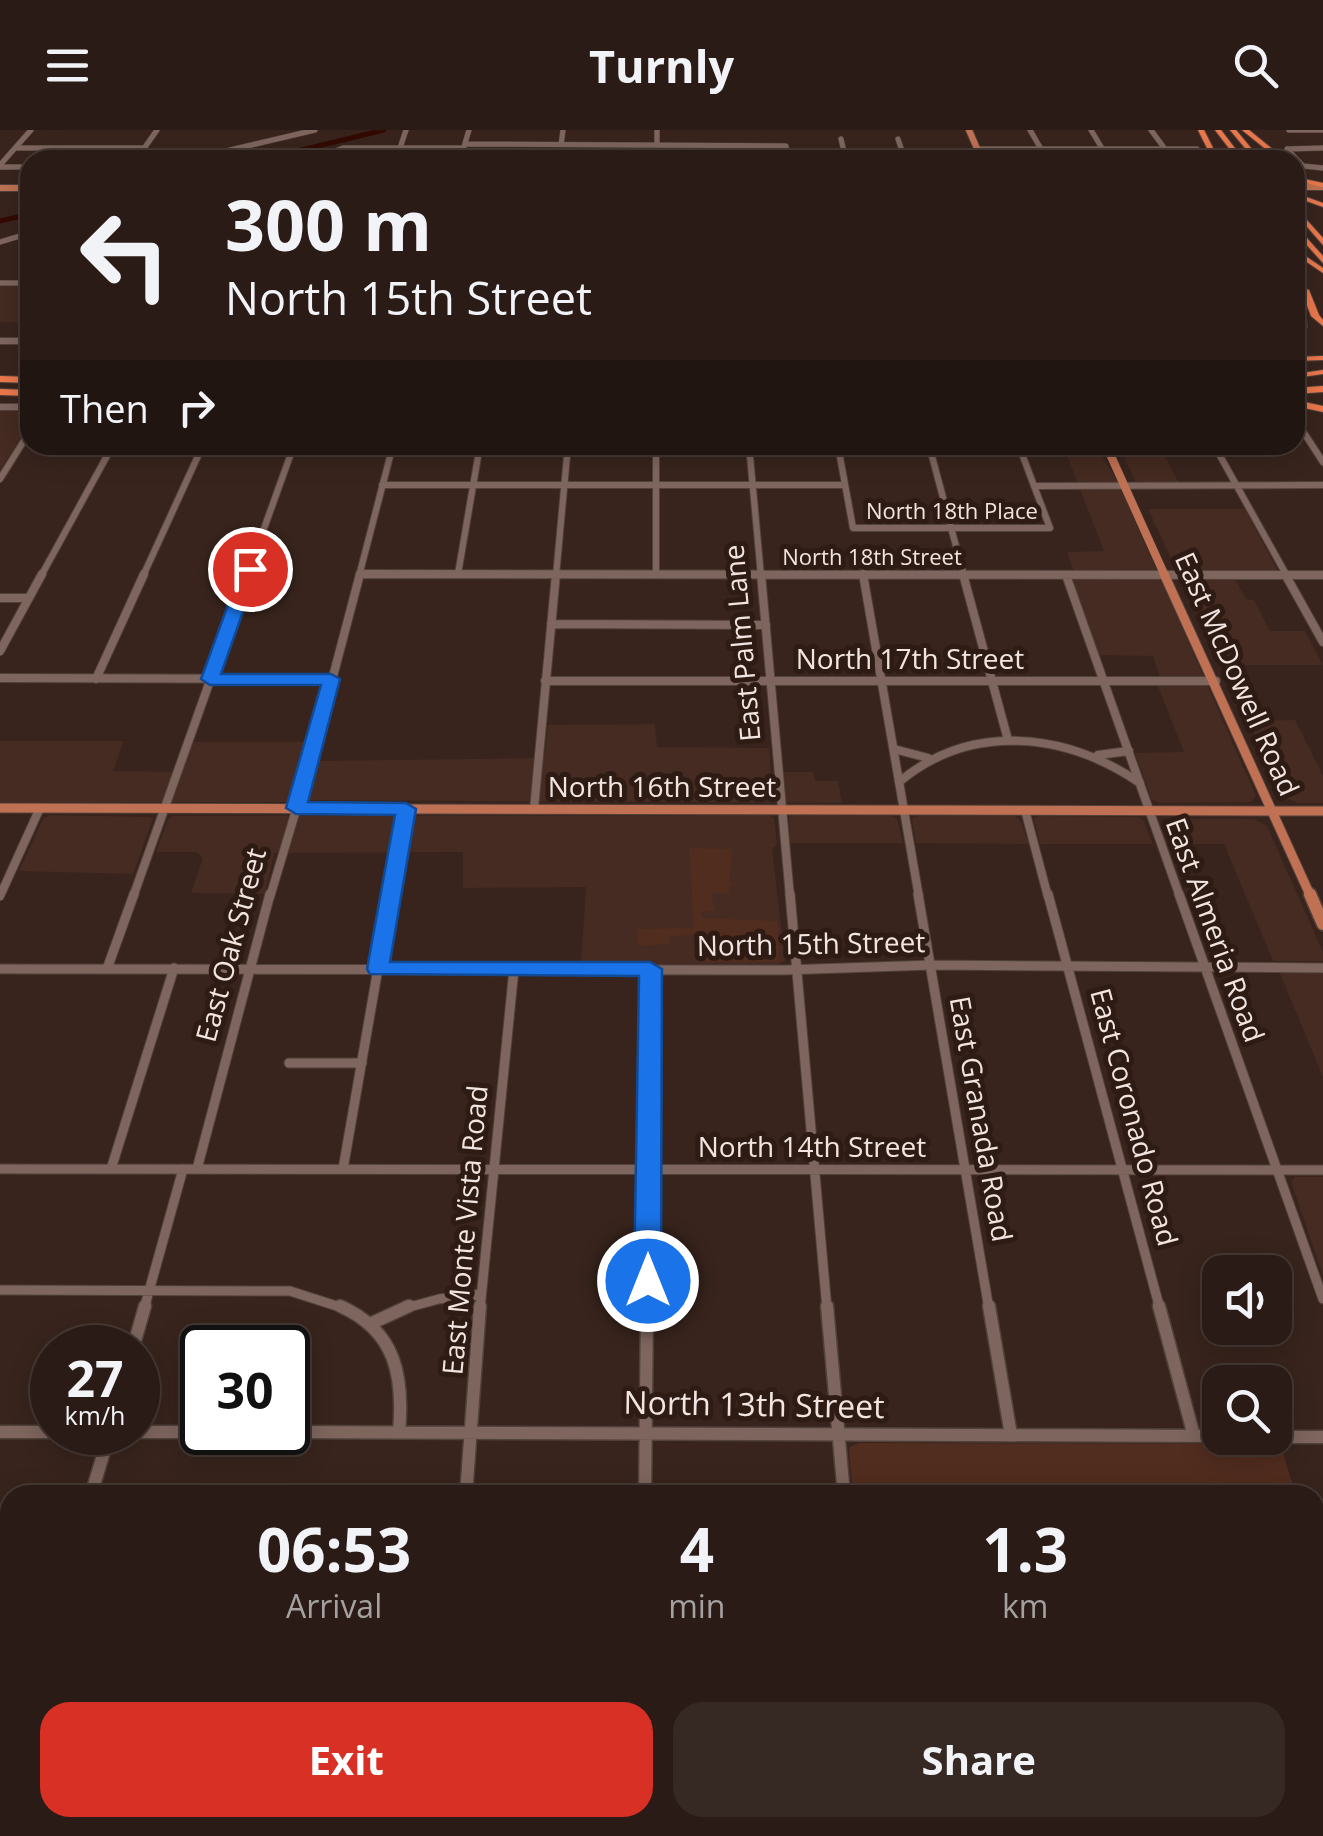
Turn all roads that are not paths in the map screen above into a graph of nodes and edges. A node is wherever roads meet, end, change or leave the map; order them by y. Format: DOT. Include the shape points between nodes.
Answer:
graph roads {
  1 [pos="31,130"];
  2 [pos="157,130"];
  3 [pos="298,130"];
  4 [pos="314,130"];
  5 [pos="406,130"];
  6 [pos="469,130"];
  7 [pos="562,130"];
  8 [pos="656,130"];
  9 [pos="969,130"];
  10 [pos="1030,130"];
  11 [pos="1091,130"];
  12 [pos="1151,130"];
  13 [pos="1218,130"];
  14 [pos="1233,130"];
  15 [pos="1246,130"];
  16 [pos="1289,130"];
  17 [pos="1323,130"];
  18 [pos="841,139"];
  19 [pos="898,139"];
  20 [pos="561,144"];
  21 [pos="657,144"];
  22 [pos="464,146"];
  23 [pos="15,148"];
  24 [pos="144,148"];
  25 [pos="400,148"];
  26 [pos="1323,148"];
  27 [pos="977,149"];
  28 [pos="1041,149"];
  29 [pos="1102,149"];
  30 [pos="1165,149"];
  31 [pos="1197,149"];
  32 [pos="230,150"];
  33 [pos="336,150"];
  34 [pos="463,150"];
  35 [pos="560,150"];
  36 [pos="657,150"];
  37 [pos="787,150"];
  38 [pos="844,150"];
  39 [pos="903,150"];
  40 [pos="1234,150"];
  41 [pos="1250,150"];
  42 [pos="1271,150"];
  43 [pos="1289,150"];
  44 [pos="0,166"];
  45 [pos="1323,188"];
  46 [pos="1323,204"];
  47 [pos="1305,219"];
  48 [pos="1305,234"];
  49 [pos="1305,237"];
  50 [pos="1322,242"];
  51 [pos="1323,253"];
  52 [pos="1323,261"];
  53 [pos="1305,292"];
  54 [pos="1323,324"];
  55 [pos="1305,434"];
  56 [pos="20,447"];
  57 [pos="108,455"];
  58 [pos="197,455"];
  59 [pos="290,455"];
  60 [pos="391,455"];
  61 [pos="478,455"];
  62 [pos="567,455"];
  63 [pos="656,455"];
  64 [pos="750,455"];
  65 [pos="840,455"];
  66 [pos="932,455"];
  67 [pos="1022,455"];
  68 [pos="1111,455"];
  69 [pos="1219,455"];
  70 [pos="1323,462"];
  71 [pos="0,479"];
  72 [pos="474,484"];
  73 [pos="564,484"];
  74 [pos="382,485"];
  75 [pos="656,485"];
  76 [pos="753,485"];
  77 [pos="845,485"];
  78 [pos="1127,485"];
  79 [pos="1235,485"];
  80 [pos="1323,485"];
  81 [pos="1034,486"];
  82 [pos="952,528"];
  83 [pos="360,574"];
  84 [pos="458,574"];
  85 [pos="556,574"];
  86 [pos="656,574"];
  87 [pos="760,574"];
  88 [pos="863,574"];
  89 [pos="1286,574"];
  90 [pos="1323,574"];
  91 [pos="964,575"];
  92 [pos="1066,575"];
  93 [pos="1168,575"];
  94 [pos="0,598"];
  95 [pos="29,598"];
  96 [pos="551,624"];
  97 [pos="766,625"];
  98 [pos="1323,642"];
  99 [pos="0,651"];
  100 [pos="0,678"];
  101 [pos="96,679"];
  102 [pos="210,679"];
  103 [pos="331,679"];
  104 [pos="545,681"];
  105 [pos="770,681"];
  106 [pos="882,681"];
  107 [pos="992,681"];
  108 [pos="1216,681"];
  109 [pos="1104,682"];
  110 [pos="1008,740"];
  111 [pos="894,749"];
  112 [pos="1129,751"];
  113 [pos="1096,756"];
  114 [pos="928,758"];
  115 [pos="900,782"];
  116 [pos="1140,783"];
  117 [pos="0,808"];
  118 [pos="40,808"];
  119 [pos="164,808"];
  120 [pos="296,808"];
  121 [pos="406,809"];
  122 [pos="534,809"];
  123 [pos="781,810"];
  124 [pos="903,810"];
  125 [pos="1025,810"];
  126 [pos="1148,810"];
  127 [pos="1273,811"];
  128 [pos="1323,811"];
  129 [pos="0,896"];
  130 [pos="1323,924"];
  131 [pos="932,965"];
  132 [pos="1067,966"];
  133 [pos="1202,966"];
  134 [pos="107,968"];
  135 [pos="174,968"];
  136 [pos="251,968"];
  137 [pos="1323,968"];
  138 [pos="0,969"];
  139 [pos="378,969"];
  140 [pos="650,969"];
  141 [pos="514,970"];
  142 [pos="796,970"];
  143 [pos="290,1063"];
  144 [pos="362,1063"];
  145 [pos="0,1168"];
  146 [pos="111,1169"];
  147 [pos="183,1169"];
  148 [pos="197,1169"];
  149 [pos="343,1169"];
  150 [pos="495,1169"];
  151 [pos="648,1169"];
  152 [pos="814,1170"];
  153 [pos="968,1170"];
  154 [pos="1122,1170"];
  155 [pos="1278,1170"];
  156 [pos="1323,1170"];
  157 [pos="0,1290"];
  158 [pos="148,1291"];
  159 [pos="482,1294"];
  160 [pos="1323,1300"];
  161 [pos="372,1323"];
  162 [pos="139,1325"];
  163 [pos="472,1430"];
  164 [pos="646,1431"];
  165 [pos="0,1432"];
  166 [pos="30,1432"];
  167 [pos="310,1432"];
  168 [pos="399,1432"];
  169 [pos="838,1434"];
  170 [pos="1012,1435"];
  171 [pos="1194,1436"];
  172 [pos="1202,1436"];
  173 [pos="1292,1437"];
  174 [pos="1323,1437"];
  175 [pos="103,1455"];
  176 [pos="94,1485"];
  177 [pos="467,1485"];
  178 [pos="646,1485"];
  179 [pos="843,1485"];
  1 -- 23 [label="street"];
  2 -- 24 [label="street"];
  3 -- 4 [label="street"];
  4 -- 32 [label="street"];
  5 -- 25 [label="street"];
  6 -- 22 [label="street"];
  7 -- 20 [label="street"];
  8 -- 21 [label="street"];
  9 -- 27 [label="main road"];
  10 -- 28 [label="street"];
  11 -- 29 [label="street"];
  12 -- 30 [label="street"];
  13 -- 40 [label="highway"];
  14 -- 41 [label="highway"];
  15 -- 42 [label="highway"];
  16 -- 17 [label="street"];
  18 -- 38 [label="street"];
  19 -- 39 [label="street"];
  20 -- 21 [label="street"];
  20 -- 22 [label="street"];
  20 -- 35 [label="street"];
  21 -- 36 [label="street"];
  21 -- 37 [label="street"];
  22 -- 25 [label="street"];
  22 -- 34 [label="street"];
  23 -- 24 [label="street"];
  23 -- 44 [label="street"];
  25 -- 33 [label="street"];
  26 -- 43 [label="street"];
  27 -- 28 [label="street"];
  28 -- 29 [label="street"];
  29 -- 30 [label="street"];
  30 -- 31 [label="street"];
  45 -- 46 [label="highway" via="1314,195"];
  47 -- 50 [label="highway"];
  48 -- 51 [label="highway"];
  49 -- 52 [label="highway"];
  53 -- 54 [label="highway"];
  55 -- 70 [label="street"];
  56 -- 71 [label="street"];
  57 -- 95 [label="street"];
  58 -- 101 [label="street"];
  59 -- 102 [label="street"];
  60 -- 74 [label="street, East Oak Street"];
  61 -- 72 [label="street"];
  62 -- 73 [label="street"];
  63 -- 75 [label="street"];
  64 -- 76 [label="street, East Palm Lane"];
  65 -- 77 [label="street"];
  66 -- 82 [label="street"];
  67 -- 81 [label="street"];
  68 -- 78 [label="main road, East McDowell Road"];
  69 -- 79 [label="street"];
  72 -- 73 [label="street"];
  72 -- 74 [label="street"];
  72 -- 84 [label="street"];
  73 -- 75 [label="street"];
  73 -- 85 [label="street"];
  74 -- 83 [label="street, East Oak Street"];
  75 -- 76 [label="street"];
  75 -- 86 [label="street"];
  76 -- 77 [label="street"];
  76 -- 87 [label="street, East Palm Lane"];
  77 -- 82 [label="street, North 18th Place" via="853,528"];
  78 -- 79 [label="street"];
  78 -- 81 [label="street"];
  78 -- 93 [label="main road, East McDowell Road"];
  79 -- 80 [label="street"];
  79 -- 89 [label="street"];
  81 -- 82 [label="street, North 18th Place" via="1050,528"];
  82 -- 91 [label="street"];
  83 -- 84 [label="street, North 18th Street"];
  83 -- 103 [label="street, East Oak Street"];
  84 -- 85 [label="street, North 18th Street"];
  85 -- 86 [label="street, North 18th Street"];
  85 -- 96 [label="street"];
  86 -- 87 [label="street, North 18th Street"];
  87 -- 88 [label="street, North 18th Street"];
  87 -- 97 [label="street, East Palm Lane"];
  88 -- 91 [label="street, North 18th Street"];
  88 -- 106 [label="street, East Granada Road"];
  89 -- 90 [label="street, North 18th Street"];
  89 -- 93 [label="street, North 18th Street"];
  89 -- 98 [label="street"];
  91 -- 92 [label="street, North 18th Street"];
  91 -- 107 [label="street"];
  92 -- 93 [label="street, North 18th Street"];
  92 -- 109 [label="street, East Almeria Road"];
  93 -- 108 [label="main road, East McDowell Road"];
  94 -- 95 [label="street"];
  95 -- 99 [label="street"];
  96 -- 97 [label="street"];
  96 -- 104 [label="street"];
  97 -- 105 [label="street, East Palm Lane"];
  100 -- 101 [label="street"];
  101 -- 102 [label="street"];
  102 -- 103 [label="street"];
  102 -- 119 [label="street"];
  103 -- 120 [label="street, East Oak Street"];
  104 -- 105 [label="street, North 17th Street"];
  104 -- 122 [label="street"];
  105 -- 106 [label="street, North 17th Street"];
  105 -- 123 [label="street, East Palm Lane"];
  106 -- 107 [label="street, North 17th Street"];
  106 -- 111 [label="street, East Granada Road"];
  107 -- 109 [label="street, North 17th Street"];
  107 -- 110 [label="street"];
  108 -- 109 [label="street, North 17th Street"];
  108 -- 127 [label="main road, East McDowell Road"];
  109 -- 112 [label="street, East Almeria Road"];
  110 -- 113 [label="street"];
  110 -- 114 [label="street" via="957,746"];
  111 -- 114 [label="street"];
  111 -- 115 [label="street, East Granada Road"];
  112 -- 113 [label="street"];
  112 -- 116 [label="street, East Almeria Road"];
  113 -- 116 [label="street"];
  114 -- 115 [label="street"];
  115 -- 124 [label="street, East Granada Road"];
  116 -- 126 [label="street, East Almeria Road"];
  117 -- 118 [label="main road, North 16th Street"];
  118 -- 119 [label="main road, North 16th Street"];
  118 -- 129 [label="street"];
  119 -- 120 [label="main road, North 16th Street"];
  119 -- 134 [label="street"];
  120 -- 121 [label="main road, North 16th Street"];
  120 -- 136 [label="street, East Oak Street"];
  121 -- 122 [label="main road, North 16th Street"];
  121 -- 139 [label="street"];
  122 -- 123 [label="main road, North 16th Street"];
  123 -- 124 [label="main road, North 16th Street"];
  123 -- 142 [label="street, East Palm Lane"];
  124 -- 125 [label="main road, North 16th Street"];
  124 -- 131 [label="street, East Granada Road"];
  125 -- 126 [label="main road, North 16th Street"];
  125 -- 132 [label="street, East Coronado Road"];
  126 -- 127 [label="main road, North 16th Street"];
  126 -- 133 [label="street, East Almeria Road"];
  127 -- 128 [label="main road, North 16th Street"];
  127 -- 130 [label="main road, East McDowell Road"];
  131 -- 132 [label="street, North 15th Street"];
  131 -- 142 [label="street, North 15th Street"];
  131 -- 153 [label="street, East Granada Road"];
  132 -- 133 [label="street, North 15th Street"];
  132 -- 154 [label="street, East Coronado Road"];
  133 -- 137 [label="street, North 15th Street"];
  133 -- 155 [label="street, East Almeria Road"];
  134 -- 135 [label="street, North 15th Street"];
  134 -- 138 [label="street, North 15th Street"];
  135 -- 136 [label="street, North 15th Street"];
  135 -- 146 [label="street"];
  136 -- 139 [label="street, North 15th Street"];
  136 -- 148 [label="street, East Oak Street"];
  139 -- 141 [label="street, North 15th Street"];
  139 -- 144 [label="street"];
  140 -- 141 [label="street, North 15th Street"];
  140 -- 142 [label="street, North 15th Street"];
  140 -- 151 [label="street"];
  141 -- 150 [label="street, East Monte Vista Road"];
  142 -- 152 [label="street, East Palm Lane"];
  143 -- 144 [label="street"];
  144 -- 149 [label="street"];
  145 -- 146 [label="street, North 14th Street"];
  146 -- 147 [label="street, North 14th Street"];
  147 -- 148 [label="street, North 14th Street"];
  147 -- 158 [label="street"];
  148 -- 149 [label="street, North 14th Street"];
  149 -- 150 [label="street, North 14th Street"];
  150 -- 151 [label="street, North 14th Street"];
  150 -- 159 [label="street, East Monte Vista Road"];
  151 -- 152 [label="street, North 14th Street"];
  151 -- 164 [label="street"];
  152 -- 153 [label="street, North 14th Street"];
  152 -- 169 [label="street, East Palm Lane"];
  153 -- 154 [label="street, North 14th Street"];
  153 -- 170 [label="street, East Granada Road"];
  154 -- 155 [label="street, North 14th Street"];
  154 -- 171 [label="street, East Coronado Road"];
  155 -- 156 [label="street, North 14th Street"];
  155 -- 160 [label="street, East Almeria Road"];
  157 -- 158 [label="street"];
  158 -- 161 [label="street" via="290,1291"];
  158 -- 162 [label="street"];
  159 -- 161 [label="street" via="396,1310"];
  159 -- 163 [label="street, East Monte Vista Road"];
  161 -- 168 [label="street" via="402,1375"];
  163 -- 164 [label="street, North 13th Street"];
  163 -- 168 [label="street, North 13th Street"];
  163 -- 177 [label="street, East Monte Vista Road"];
  164 -- 169 [label="street, North 13th Street"];
  164 -- 178 [label="street"];
  165 -- 166 [label="street"];
  167 -- 168 [label="street, North 13th Street"];
  169 -- 170 [label="street, North 13th Street"];
  169 -- 179 [label="street, East Palm Lane"];
  170 -- 171 [label="street, North 13th Street"];
  171 -- 172 [label="street, North 13th Street"];
  173 -- 174 [label="street"];
  175 -- 176 [label="street"];
}
